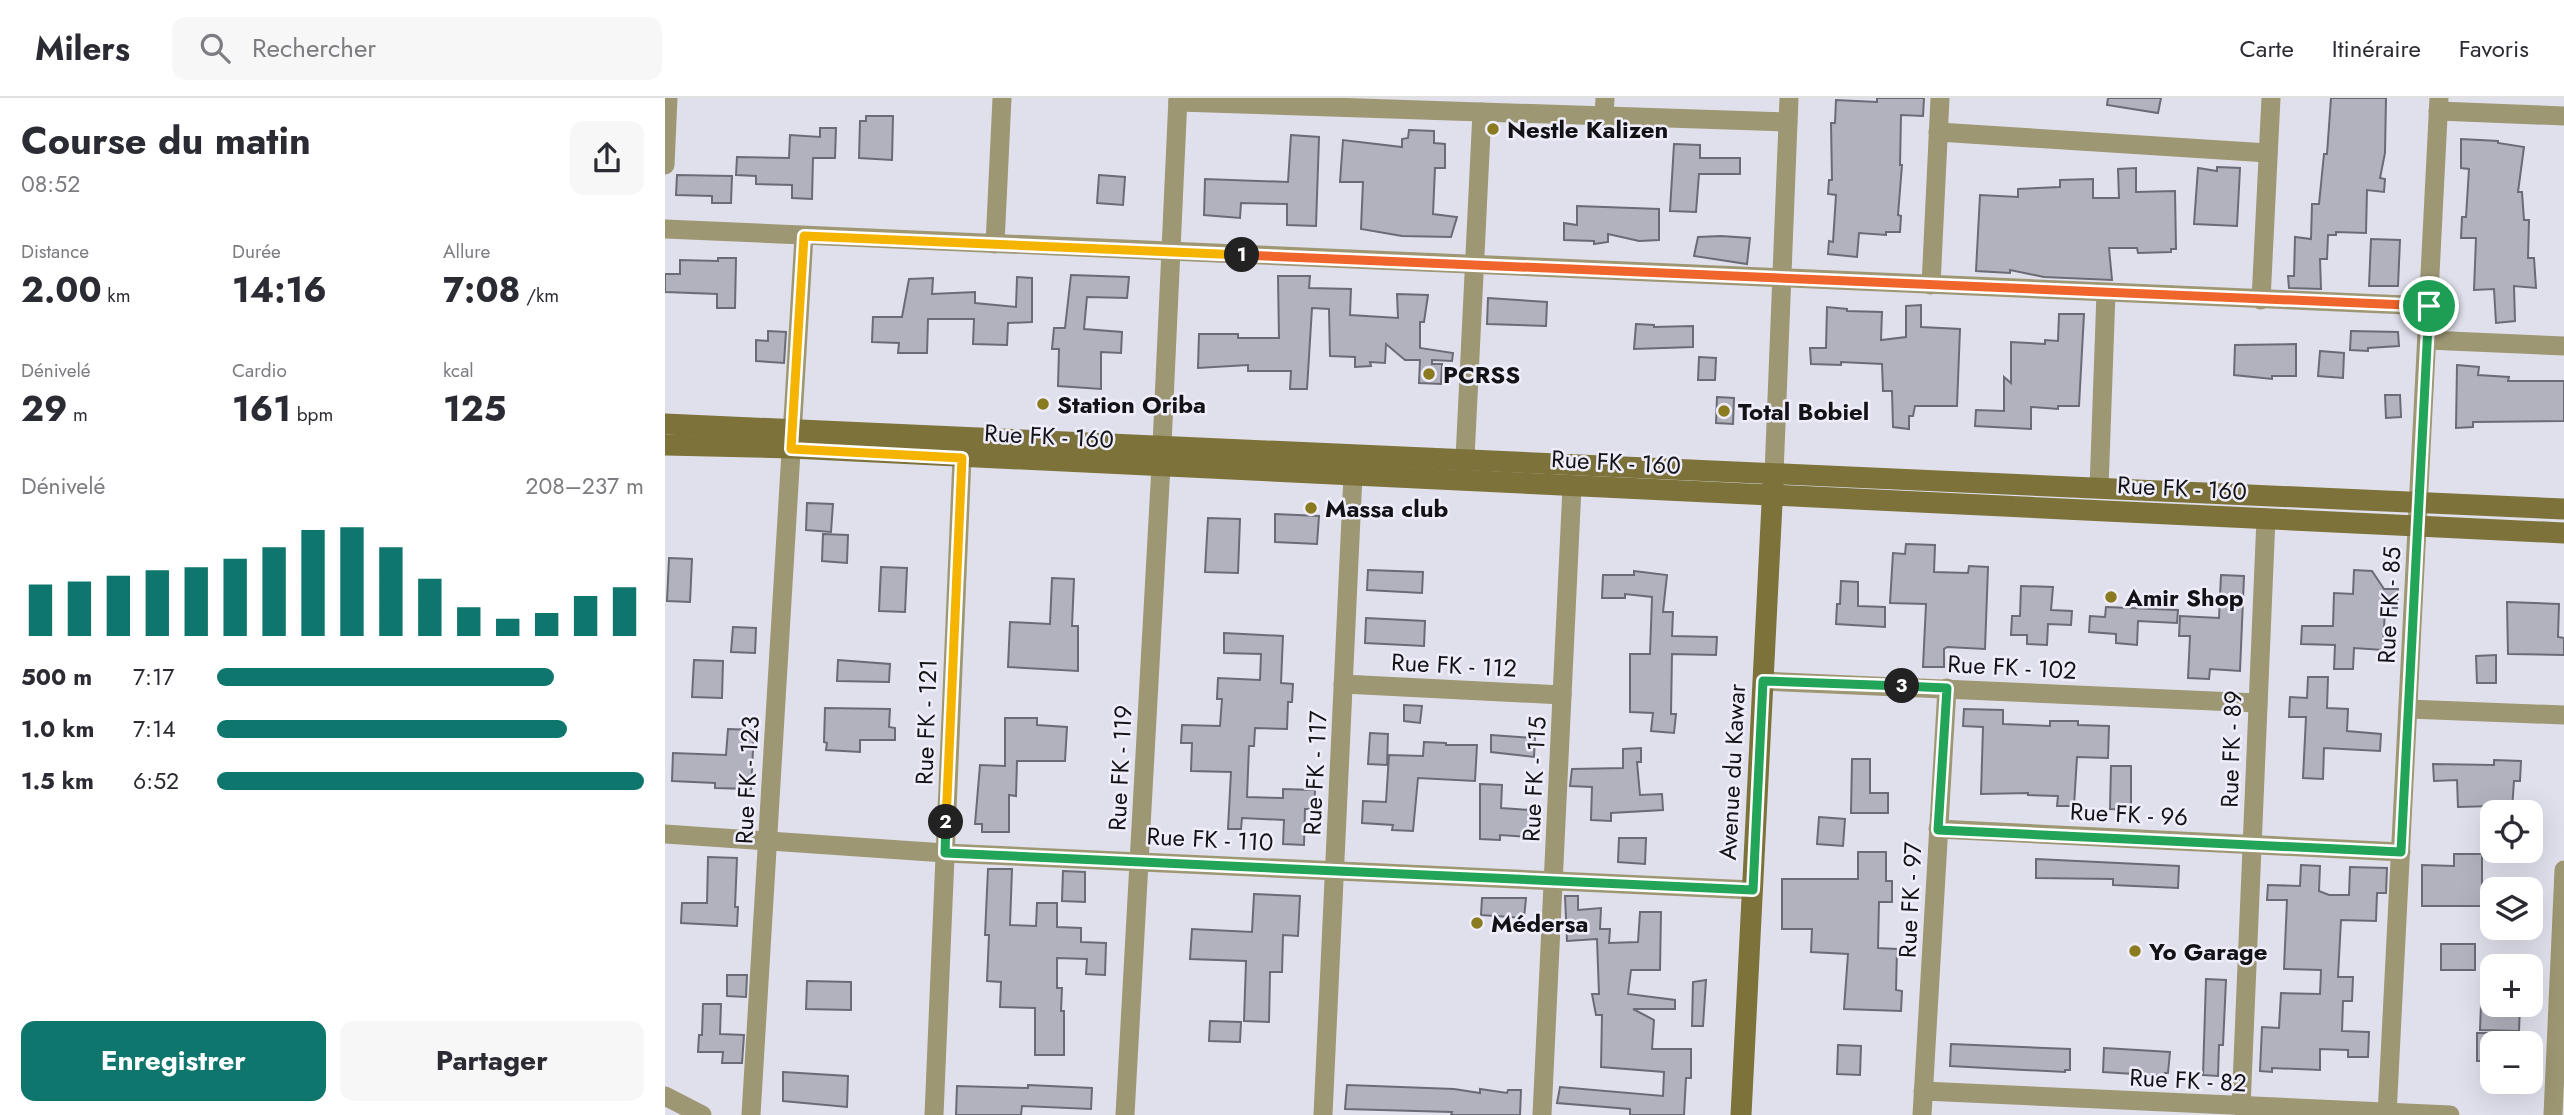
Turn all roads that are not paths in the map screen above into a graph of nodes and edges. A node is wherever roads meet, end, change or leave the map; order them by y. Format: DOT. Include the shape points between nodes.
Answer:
graph roads {
  1 [pos="668,98"];
  2 [pos="1002,98"];
  3 [pos="1789,98"];
  4 [pos="1940,98"];
  5 [pos="2271,98"];
  6 [pos="1178,100"];
  7 [pos="1323,102"];
  8 [pos="2439,105"];
  9 [pos="1604,107"];
  10 [pos="1482,112"];
  11 [pos="2564,116"];
  12 [pos="1788,122"];
  13 [pos="1938,132"];
  14 [pos="2268,153"];
  15 [pos="665,165"];
  16 [pos="665,229"];
  17 [pos="804,236"];
  18 [pos="996,244"];
  19 [pos="1171,252"];
  20 [pos="1474,265"];
  21 [pos="1782,279"];
  22 [pos="1931,285"];
  23 [pos="2105,293"];
  24 [pos="2261,300"];
  25 [pos="2429,306"];
  26 [pos="2564,330"];
  27 [pos="2427,340"];
  28 [pos="2564,346"];
  29 [pos="665,424"];
  30 [pos="792,439"];
  31 [pos="665,445"];
  32 [pos="1162,445"];
  33 [pos="962,458"];
  34 [pos="1465,458"];
  35 [pos="1161,466"];
  36 [pos="1774,474"];
  37 [pos="1353,475"];
  38 [pos="1571,487"];
  39 [pos="2099,488"];
  40 [pos="1773,496"];
  41 [pos="2419,502"];
  42 [pos="2564,509"];
  43 [pos="2266,518"];
  44 [pos="2417,526"];
  45 [pos="2564,533"];
  46 [pos="1763,681"];
  47 [pos="1343,684"];
  48 [pos="1947,688"];
  49 [pos="1562,695"];
  50 [pos="2258,703"];
  51 [pos="2408,709"];
  52 [pos="2564,715"];
  53 [pos="1938,830"];
  54 [pos="665,834"];
  55 [pos="768,841"];
  56 [pos="2252,844"];
  57 [pos="2401,852"];
  58 [pos="945,853"];
  59 [pos="1139,860"];
  60 [pos="1335,869"];
  61 [pos="2564,870"];
  62 [pos="1553,881"];
  63 [pos="1753,890"];
  64 [pos="1923,1091"];
  65 [pos="665,1096"];
  66 [pos="2241,1107"];
  67 [pos="2387,1114"];
  68 [pos="702,1115"];
  69 [pos="751,1115"];
  70 [pos="934,1115"];
  71 [pos="1125,1115"];
  72 [pos="1323,1115"];
  73 [pos="1542,1115"];
  74 [pos="1741,1115"];
  75 [pos="1922,1115"];
  76 [pos="2450,1115"];
  77 [pos="2553,1115"];
  1 -- 15 [label="street"];
  2 -- 18 [label="street"];
  3 -- 12 [label="street"];
  4 -- 13 [label="street"];
  5 -- 14 [label="street"];
  6 -- 7 [label="street"];
  6 -- 19 [label="street, Rue FK - 119"];
  7 -- 10 [label="street"];
  8 -- 11 [label="street"];
  8 -- 25 [label="street, Rue FK - 85"];
  9 -- 10 [label="street"];
  9 -- 12 [label="street"];
  10 -- 20 [label="street"];
  12 -- 21 [label="street"];
  13 -- 14 [label="street"];
  13 -- 22 [label="street"];
  14 -- 24 [label="street"];
  16 -- 17 [label="street"];
  17 -- 18 [label="street"];
  17 -- 30 [label="street, Rue FK - 123"];
  18 -- 19 [label="street"];
  19 -- 20 [label="street"];
  19 -- 32 [label="street, Rue FK - 119"];
  20 -- 21 [label="street"];
  20 -- 34 [label="street"];
  21 -- 22 [label="street"];
  21 -- 36 [label="street"];
  22 -- 23 [label="street"];
  23 -- 24 [label="street"];
  23 -- 39 [label="street"];
  24 -- 25 [label="street"];
  25 -- 27 [label="street, Rue FK - 85"];
  26 -- 28 [label="street"];
  27 -- 28 [label="street"];
  27 -- 41 [label="street, Rue FK - 85"];
  29 -- 30 [label="main road, Rue FK - 160"];
  30 -- 31 [label="main road, Rue FK - 160"];
  30 -- 32 [label="main road, Rue FK - 160"];
  30 -- 33 [label="main road, Rue FK - 160"];
  30 -- 55 [label="street, Rue FK - 123"];
  32 -- 34 [label="main road, Rue FK - 160"];
  32 -- 35 [label="street, Rue FK - 119"];
  33 -- 35 [label="main road, Rue FK - 160"];
  33 -- 58 [label="street, Rue FK - 121"];
  34 -- 36 [label="main road, Rue FK - 160"];
  35 -- 37 [label="main road, Rue FK - 160"];
  35 -- 59 [label="street, Rue FK - 119"];
  36 -- 39 [label="main road, Rue FK - 160"];
  36 -- 40 [label="main road, Avenue du Kawar"];
  37 -- 38 [label="main road, Rue FK - 160"];
  37 -- 47 [label="street, Rue FK - 117"];
  38 -- 40 [label="main road, Rue FK - 160"];
  38 -- 49 [label="street, Rue FK - 115"];
  39 -- 41 [label="main road, Rue FK - 160"];
  40 -- 43 [label="main road, Rue FK - 160"];
  40 -- 46 [label="main road, Avenue du Kawar"];
  41 -- 42 [label="main road, Rue FK - 160"];
  41 -- 44 [label="street, Rue FK - 85"];
  43 -- 44 [label="main road, Rue FK - 160"];
  43 -- 50 [label="street, Rue FK - 89"];
  44 -- 45 [label="main road, Rue FK - 160"];
  44 -- 51 [label="street, Rue FK - 85"];
  46 -- 48 [label="street, Rue FK - 102"];
  46 -- 63 [label="main road, Avenue du Kawar"];
  47 -- 49 [label="street, Rue FK - 112"];
  47 -- 60 [label="street, Rue FK - 117"];
  48 -- 50 [label="street, Rue FK - 102"];
  48 -- 53 [label="street, Rue FK - 97"];
  49 -- 62 [label="street, Rue FK - 115"];
  50 -- 56 [label="street, Rue FK - 89"];
  51 -- 52 [label="street"];
  51 -- 57 [label="street, Rue FK - 85"];
  53 -- 56 [label="street, Rue FK - 96"];
  53 -- 64 [label="street, Rue FK - 97"];
  54 -- 55 [label="street, Rue FK - 110"];
  55 -- 58 [label="street, Rue FK - 110"];
  55 -- 69 [label="street, Rue FK - 123"];
  56 -- 57 [label="street, Rue FK - 96"];
  56 -- 66 [label="street, Rue FK - 89"];
  57 -- 67 [label="street, Rue FK - 85"];
  58 -- 59 [label="street, Rue FK - 110"];
  58 -- 70 [label="street, Rue FK - 121"];
  59 -- 60 [label="street, Rue FK - 110"];
  59 -- 71 [label="street, Rue FK - 119"];
  60 -- 62 [label="street, Rue FK - 110"];
  60 -- 72 [label="street, Rue FK - 117"];
  61 -- 77 [label="street"];
  62 -- 63 [label="street, Rue FK - 110"];
  62 -- 73 [label="street, Rue FK - 115"];
  63 -- 74 [label="main road, Avenue du Kawar"];
  64 -- 66 [label="street, Rue FK - 82"];
  64 -- 75 [label="street, Rue FK - 97"];
  65 -- 68 [label="street"];
  66 -- 67 [label="street, Rue FK - 82"];
  67 -- 76 [label="street, Rue FK - 82"];
}
